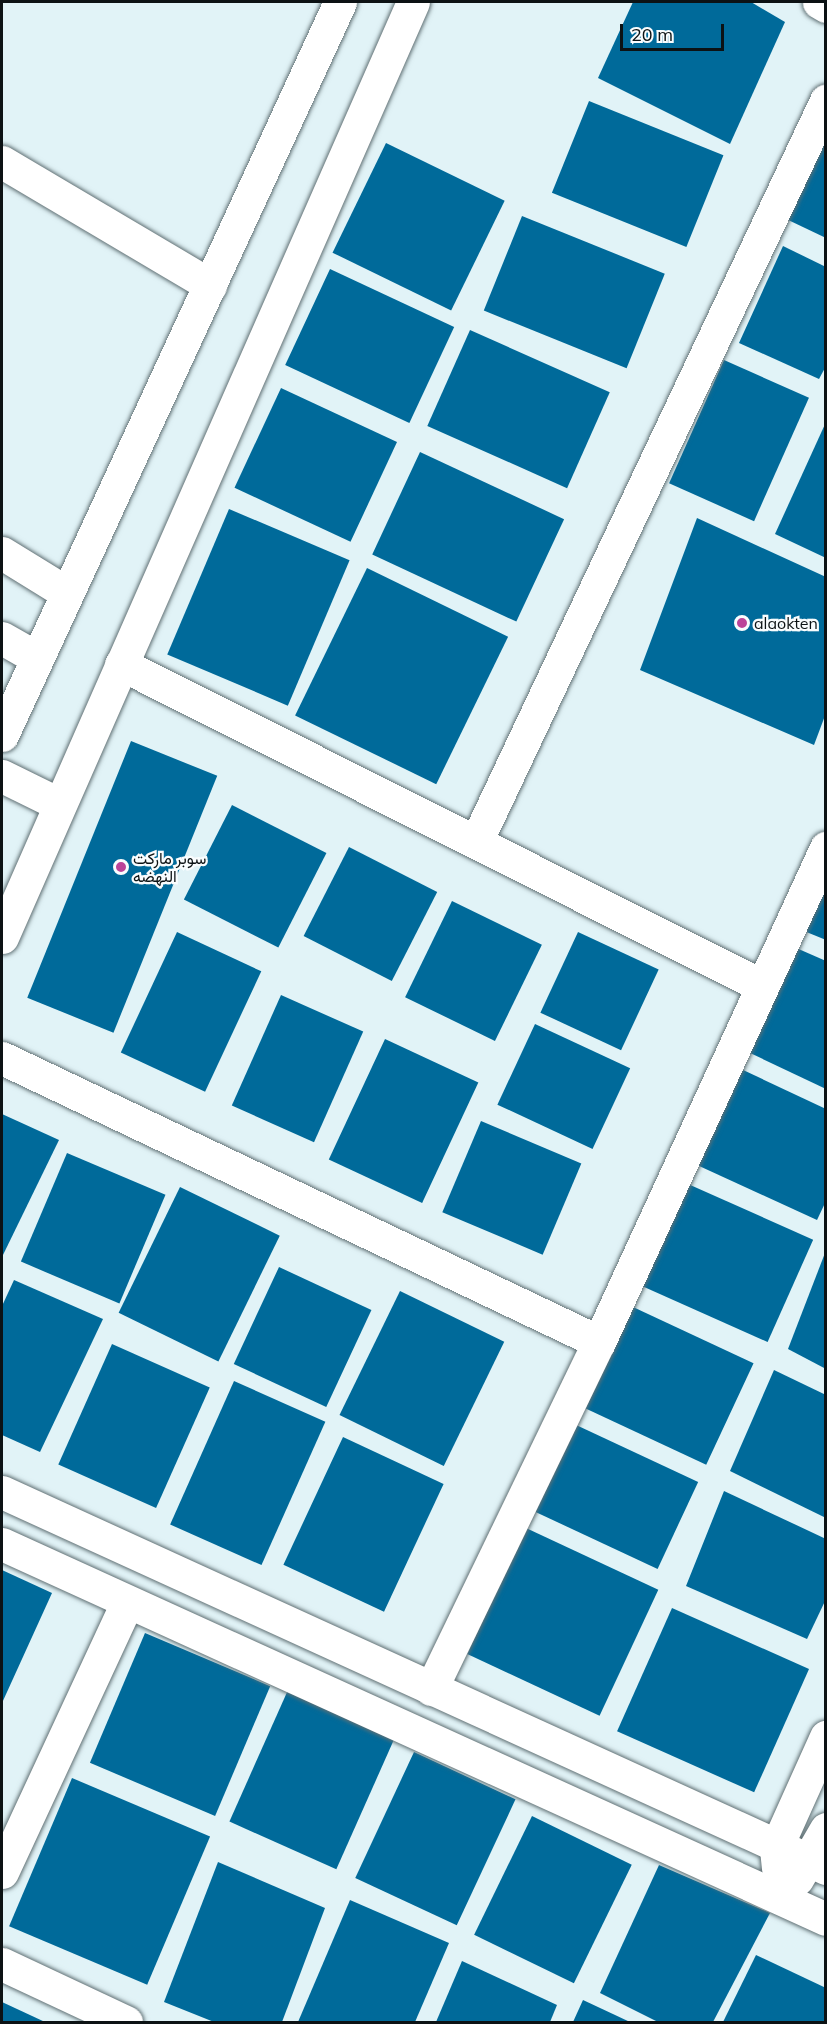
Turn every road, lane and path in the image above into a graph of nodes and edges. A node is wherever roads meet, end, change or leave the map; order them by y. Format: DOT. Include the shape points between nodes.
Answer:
graph roads {
  1 [pos="340,2"];
  2 [pos="413,2"];
  3 [pos="819,2"];
  4 [pos="825,6"];
  5 [pos="825,101"];
  6 [pos="2,162"];
  7 [pos="210,285"];
  8 [pos="2,554"];
  9 [pos="67,593"];
  10 [pos="2,638"];
  11 [pos="37,658"];
  12 [pos="121,664"];
  13 [pos="2,735"];
  14 [pos="2,776"];
  15 [pos="59,804"];
  16 [pos="476,842"];
  17 [pos="825,848"];
  18 [pos="2,937"];
  19 [pos="762,986"];
  20 [pos="2,1058"];
  21 [pos="599,1342"];
  22 [pos="2,1492"];
  23 [pos="2,1544"];
  24 [pos="127,1603"];
  25 [pos="431,1689"];
  26 [pos="825,1737"];
  27 [pos="825,1829"];
  28 [pos="776,1848"];
  29 [pos="818,1865"];
  30 [pos="2,1872"];
  31 [pos="781,1899"];
  32 [pos="825,1919"];
  33 [pos="2,1964"];
  34 [pos="126,2022"];
  1 -- 7 [label="street"];
  2 -- 12 [label="street"];
  3 -- 4 [label="street"];
  5 -- 16 [label="street"];
  6 -- 7 [label="street"];
  7 -- 9 [label="street"];
  8 -- 9 [label="street"];
  9 -- 11 [label="street"];
  10 -- 11 [label="street"];
  11 -- 13 [label="street"];
  12 -- 15 [label="street"];
  12 -- 16 [label="street"];
  14 -- 15 [label="street"];
  15 -- 18 [label="street"];
  16 -- 19 [label="street"];
  17 -- 19 [label="street"];
  19 -- 21 [label="street"];
  20 -- 21 [label="street"];
  21 -- 25 [label="street"];
  22 -- 25 [label="street"];
  23 -- 24 [label="street"];
  24 -- 30 [label="street"];
  24 -- 31 [label="street"];
  25 -- 28 [label="street"];
  26 -- 28 [label="street"];
  27 -- 29 [label="street"];
  28 -- 29 [label="street"];
  28 -- 31 [label="street"];
  29 -- 31 [label="street"];
  31 -- 32 [label="street"];
  33 -- 34 [label="street"];
}
